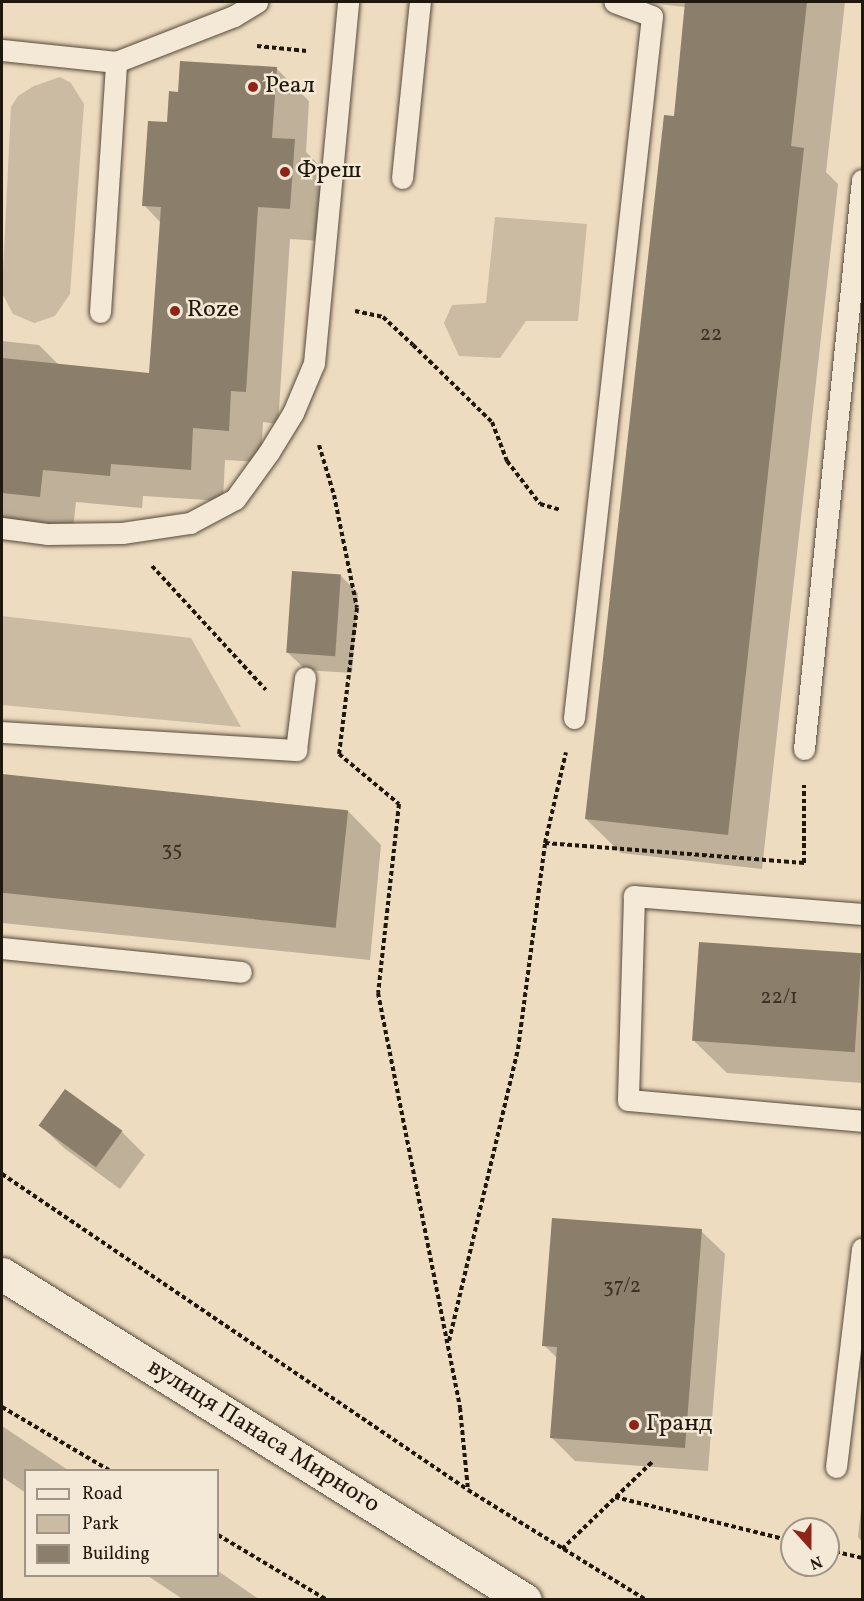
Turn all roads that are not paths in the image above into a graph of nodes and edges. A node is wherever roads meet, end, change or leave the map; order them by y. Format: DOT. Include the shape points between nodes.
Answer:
graph roads {
  1 [pos="257,2"];
  2 [pos="348,2"];
  3 [pos="420,2"];
  4 [pos="614,2"];
  5 [pos="2,50"];
  6 [pos="116,62"];
  7 [pos="402,178"];
  8 [pos="862,180"];
  9 [pos="100,312"];
  10 [pos="2,528"];
  11 [pos="305,678"];
  12 [pos="574,718"];
  13 [pos="2,732"];
  14 [pos="804,750"];
  15 [pos="862,914"];
  16 [pos="2,948"];
  17 [pos="241,972"];
  18 [pos="862,1121"];
  19 [pos="862,1249"];
  20 [pos="2,1274"];
  21 [pos="836,1467"];
  22 [pos="525,1599"];
  1 -- 6 [label="lane" via="234,16"];
  2 -- 10 [label="lane" via="314,363 292,414 235,499 190,522 122,533 47,534"];
  3 -- 7 [label="lane"];
  4 -- 12 [label="lane" via="652,16"];
  5 -- 6 [label="lane"];
  6 -- 9 [label="lane"];
  8 -- 14 [label="lane"];
  11 -- 13 [label="lane" via="296,750"];
  15 -- 18 [label="lane" via="634,896 628,1100"];
  16 -- 17 [label="lane"];
  19 -- 21 [label="lane"];
  20 -- 22 [label="main road, вулиця Панаса Мирного"];
}
